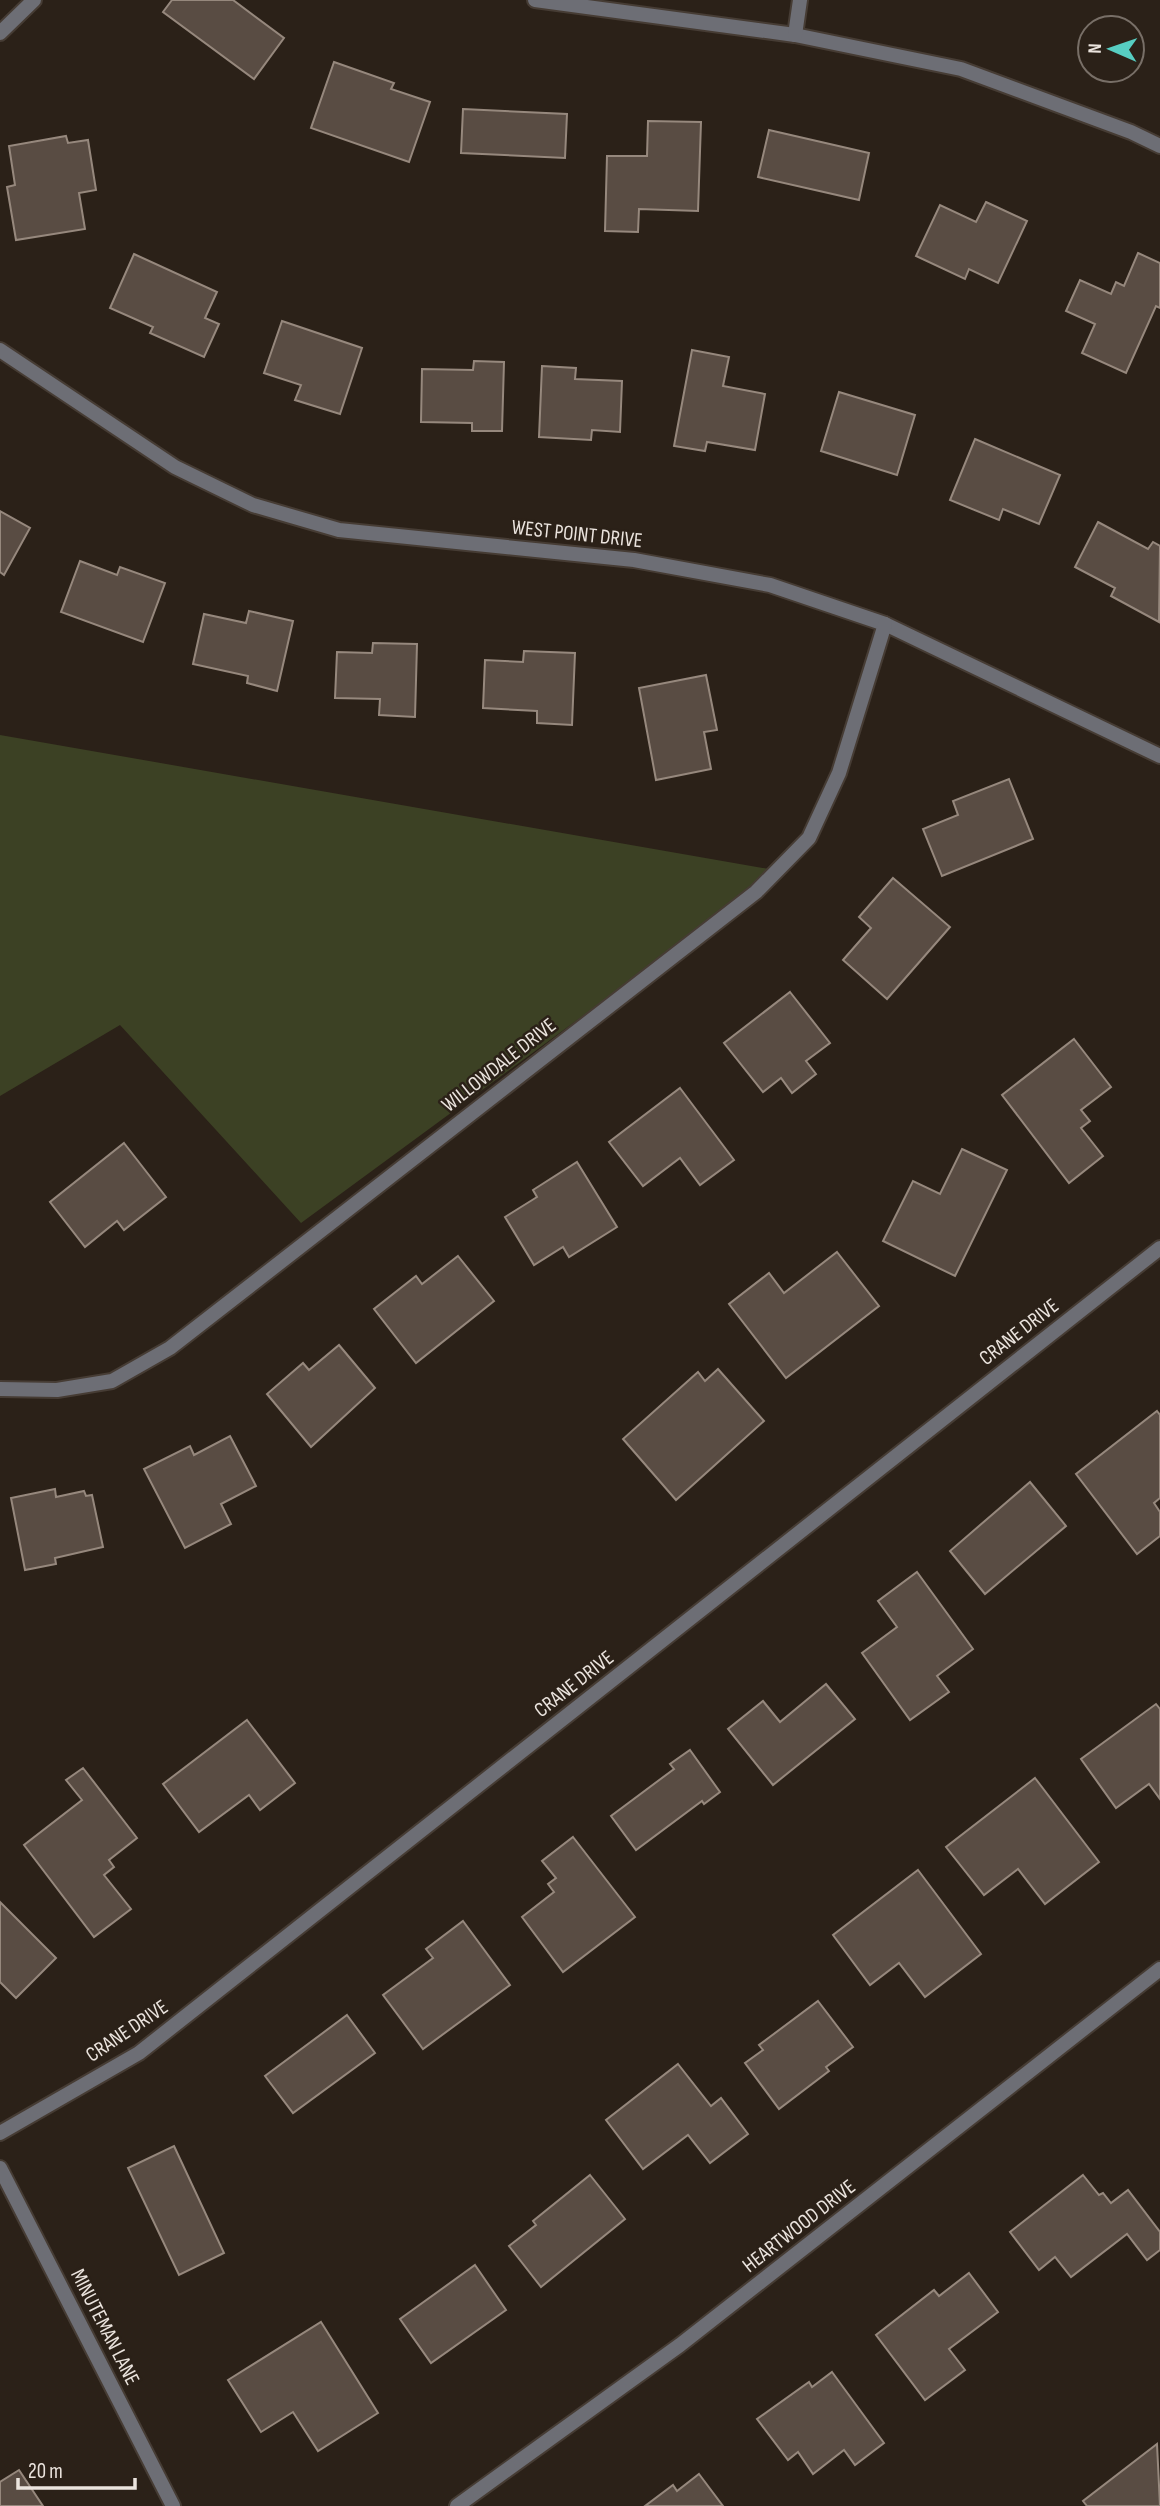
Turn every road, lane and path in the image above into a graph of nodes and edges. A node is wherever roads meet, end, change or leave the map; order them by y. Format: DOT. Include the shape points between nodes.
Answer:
graph roads {
  1 [pos="34,0"];
  2 [pos="536,0"];
  3 [pos="800,0"];
  4 [pos="0,33"];
  5 [pos="795,35"];
  6 [pos="1160,146"];
  7 [pos="0,350"];
  8 [pos="885,624"];
  9 [pos="1160,756"];
  10 [pos="1160,1248"];
  11 [pos="0,1389"];
  12 [pos="1160,1969"];
  13 [pos="0,2133"];
  14 [pos="0,2168"];
  15 [pos="173,2506"];
  16 [pos="457,2506"];
  1 -- 4 [label="street"];
  2 -- 5 [label="street"];
  3 -- 5 [label="street"];
  5 -- 6 [label="street" via="961,69"];
  7 -- 8 [label="street, WEST POINT DRIVE" via="175,467 253,505 339,530 634,560 756,583"];
  8 -- 9 [label="street, WEST POINT DRIVE"];
  8 -- 11 [label="street, WILLOWDALE DRIVE" via="839,773 809,838 757,892 170,1348 112,1381 57,1390"];
  10 -- 13 [label="street, CRANE DRIVE" via="139,2053"];
  12 -- 16 [label="street, HEARTWOOD DRIVE" via="680,2345"];
  14 -- 15 [label="street, MINUTEMAN LANE"];
}
